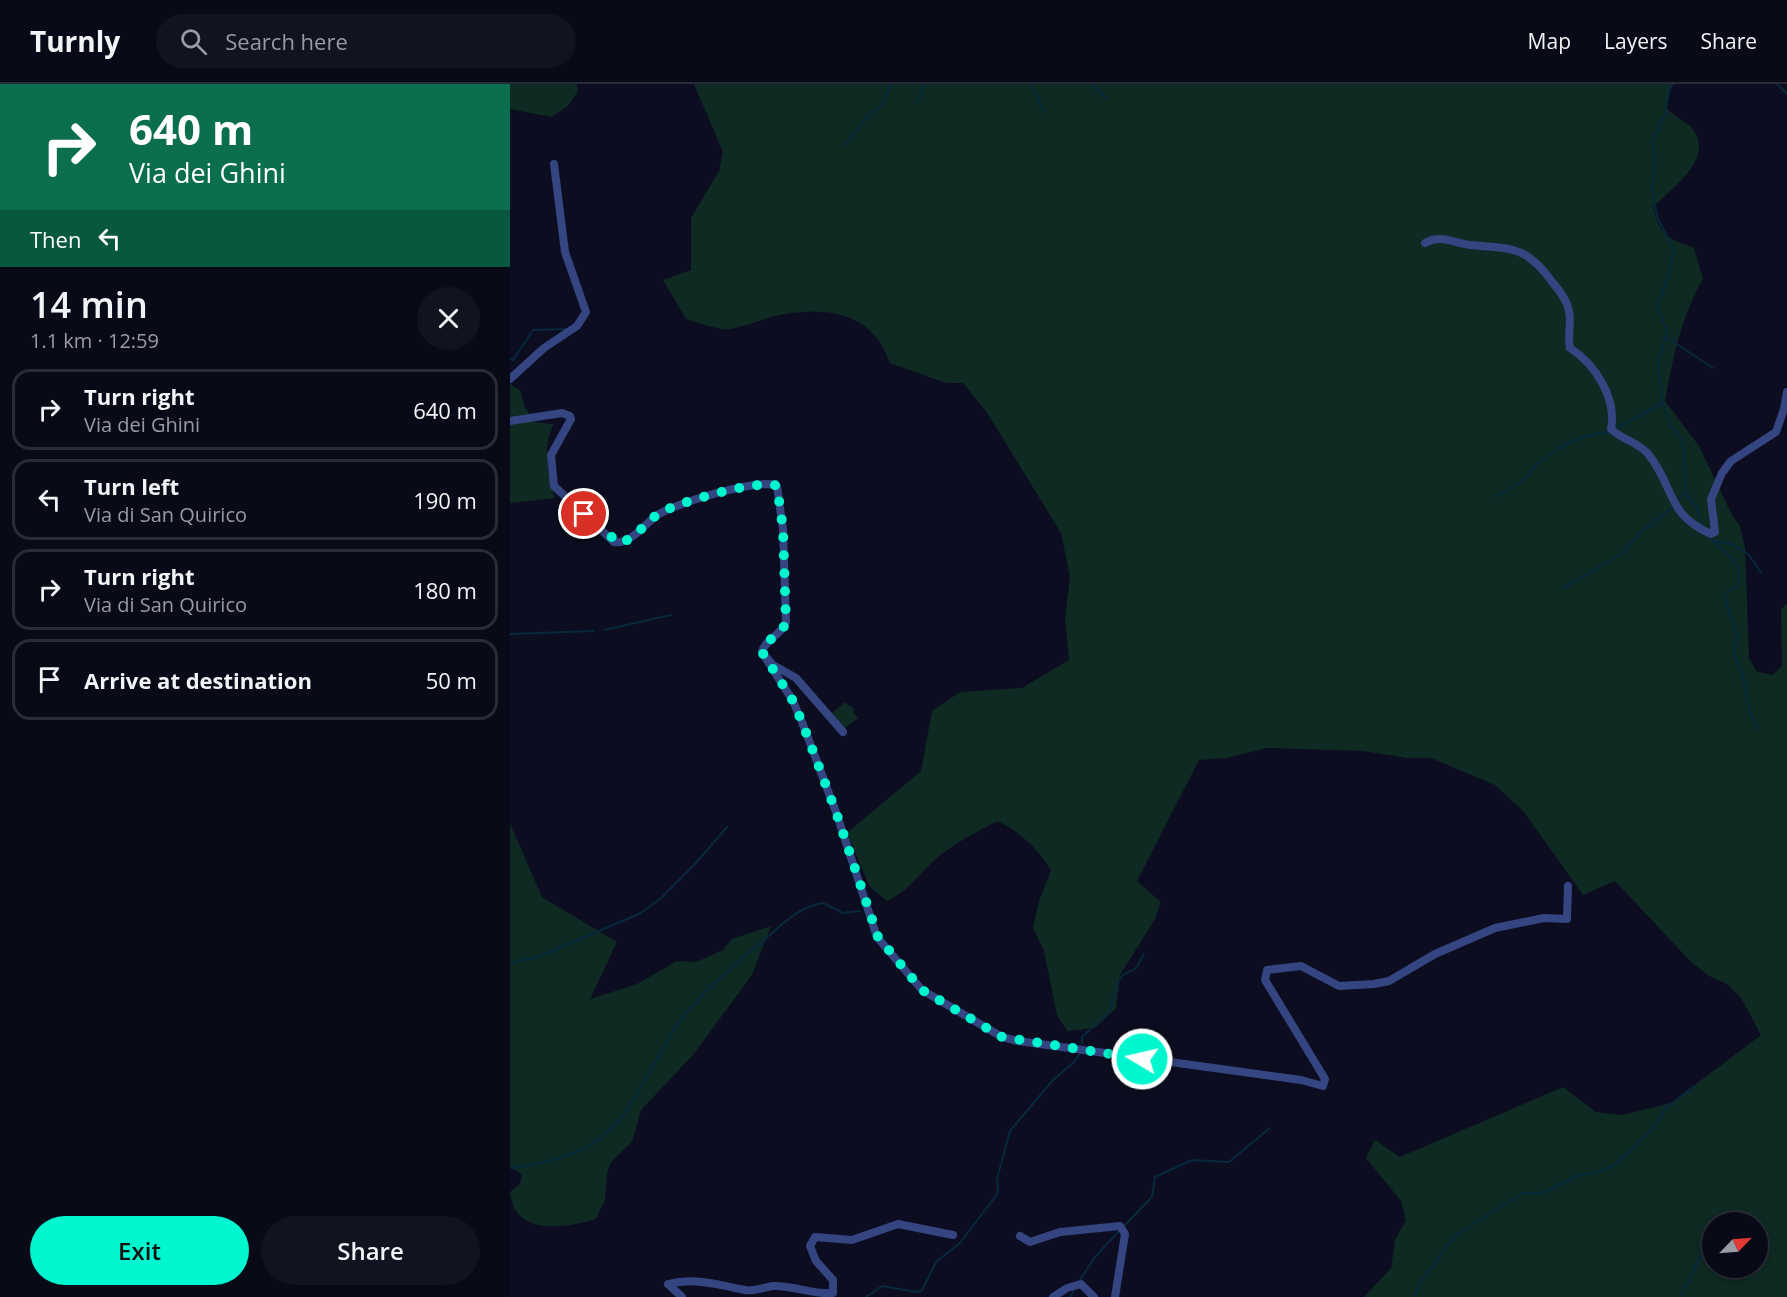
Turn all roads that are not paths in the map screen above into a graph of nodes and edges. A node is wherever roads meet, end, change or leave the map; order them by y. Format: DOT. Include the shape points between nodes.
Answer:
graph roads {
  1 [pos="554,164"];
  2 [pos="1425,243"];
  3 [pos="510,379"];
  4 [pos="1787,392"];
  5 [pos="510,421"];
  6 [pos="765,657"];
  7 [pos="843,732"];
  8 [pos="1569,886"];
  9 [pos="953,1235"];
  10 [pos="1020,1236"];
  11 [pos="682,1297"];
  12 [pos="1053,1297"];
  13 [pos="1094,1297"];
  14 [pos="1115,1297"];
  1 -- 3 [label="street" via="565,252 586,312 577,326 544,348"];
  2 -- 4 [label="street" via="1443,238 1516,249 1544,269 1569,311 1570,348 1593,368 1613,408 1611,429 1649,454 1679,512 1694,526 1711,534 1711,499 1722,473 1731,461 1776,432"];
  5 -- 6 [label="street" via="562,413 570,416 551,454 554,486 614,542 628,540 676,504 774,483 783,529 786,622 784,629 763,648"];
  6 -- 7 [label="street" via="796,678"];
  6 -- 8 [label="street" via="802,722 881,943 922,990 1002,1037 1323,1086 1324,1079 1265,980 1267,970 1301,966 1340,986 1389,981 1435,954 1495,928 1544,918 1567,919"];
  9 -- 11 [label="street" via="898,1224 852,1240 815,1237 810,1246 816,1261 833,1280 833,1293 775,1286 748,1291 723,1283 668,1284"];
  10 -- 14 [label="street" via="1030,1242 1060,1232 1120,1226 1125,1234"];
  12 -- 13 [label="street" via="1081,1284"];
}
